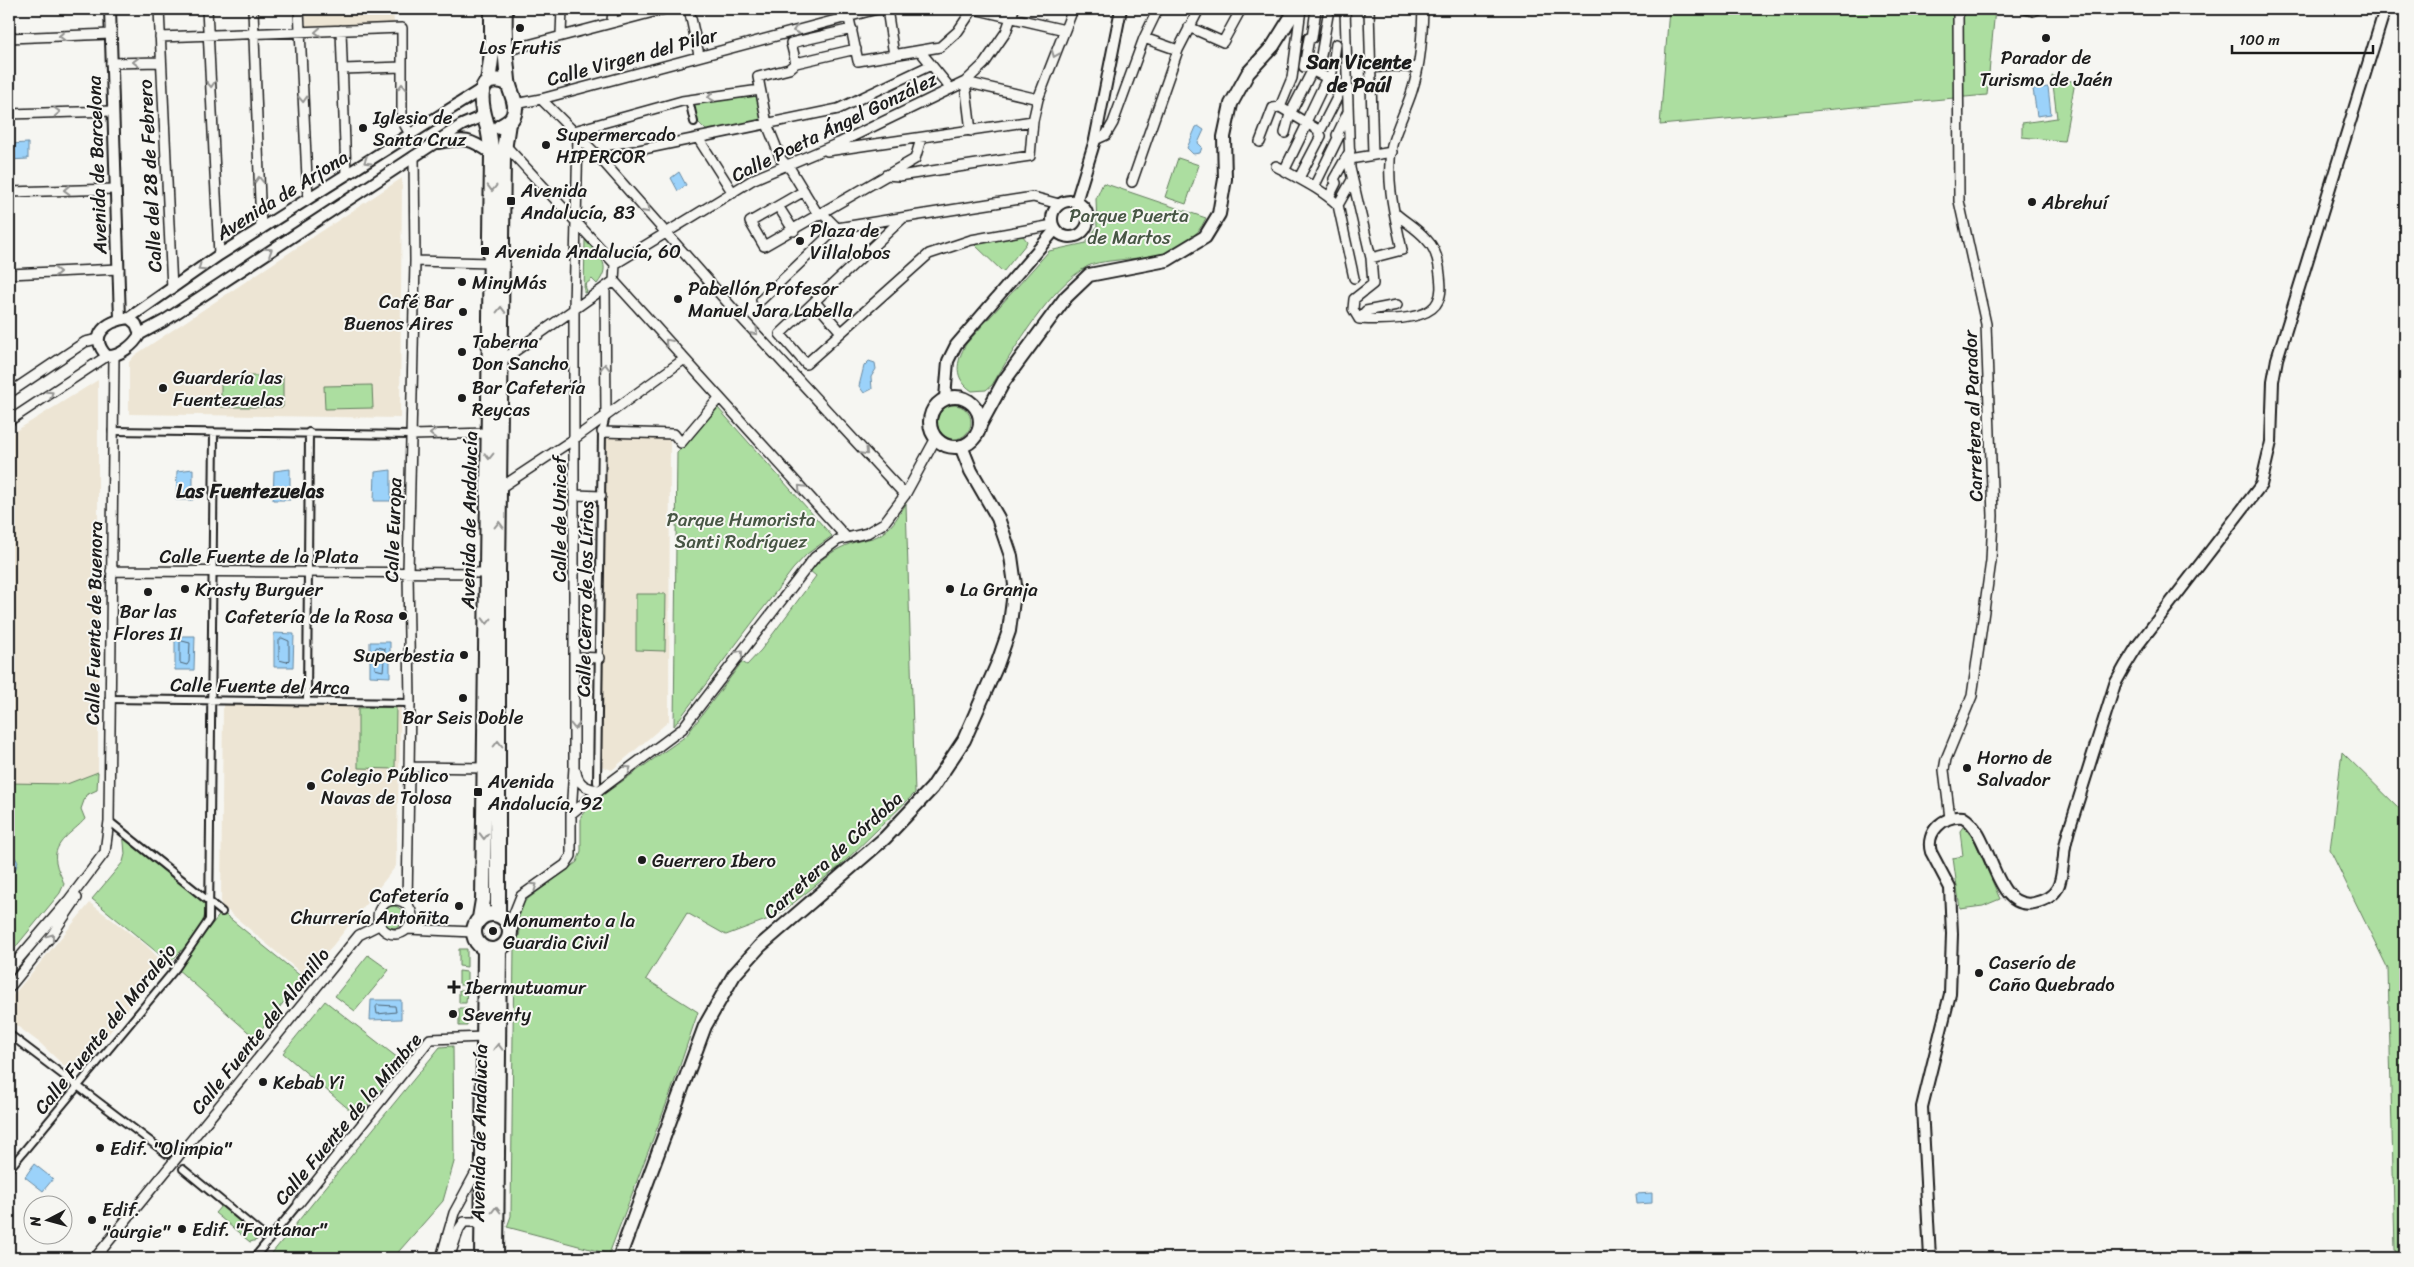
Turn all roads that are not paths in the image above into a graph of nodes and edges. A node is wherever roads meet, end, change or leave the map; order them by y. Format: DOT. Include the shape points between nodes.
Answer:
graph roads {
  1 [pos="110,9"];
  2 [pos="159,9"];
  3 [pos="207,9"];
  4 [pos="253,9"];
  5 [pos="300,9"];
  6 [pos="492,9"];
  7 [pos="505,9"];
  8 [pos="562,9"];
  9 [pos="613,9"];
  10 [pos="663,9"];
  11 [pos="689,9"];
  12 [pos="877,9"];
  13 [pos="887,9"];
  14 [pos="973,9"];
  15 [pos="1073,9"];
  16 [pos="1121,9"];
  17 [pos="1158,9"];
  18 [pos="1199,9"];
  19 [pos="1240,9"];
  20 [pos="1296,9"];
  21 [pos="1301,9"];
  22 [pos="1316,9"];
  23 [pos="1330,9"];
  24 [pos="1345,9"];
  25 [pos="1369,9"];
  26 [pos="1423,9"];
  27 [pos="1958,9"];
  28 [pos="2026,9"];
  29 [pos="2038,9"];
  30 [pos="2385,9"];
  31 [pos="848,12"];
  32 [pos="1012,13"];
  33 [pos="612,21"];
  34 [pos="1189,27"];
  35 [pos="341,30"];
  36 [pos="852,30"];
  37 [pos="1065,30"];
  38 [pos="300,33"];
  39 [pos="111,34"];
  40 [pos="254,34"];
  41 [pos="561,35"];
  42 [pos="208,36"];
  43 [pos="160,37"];
  44 [pos="9,38"];
  45 [pos="1144,38"];
  46 [pos="1336,44"];
  47 [pos="856,49"];
  48 [pos="1178,50"];
  49 [pos="505,51"];
  50 [pos="920,51"];
  51 [pos="699,55"];
  52 [pos="894,55"];
  53 [pos="161,62"];
  54 [pos="111,63"];
  55 [pos="796,63"];
  56 [pos="931,65"];
  57 [pos="1293,66"];
  58 [pos="402,67"];
  59 [pos="1370,68"];
  60 [pos="1418,68"];
  61 [pos="343,69"];
  62 [pos="1311,70"];
  63 [pos="1329,78"];
  64 [pos="965,82"];
  65 [pos="508,83"];
  66 [pos="485,85"];
  67 [pos="1346,87"];
  68 [pos="950,89"];
  69 [pos="760,90"];
  70 [pos="541,99"];
  71 [pos="1038,99"];
  72 [pos="689,100"];
  73 [pos="515,104"];
  74 [pos="1280,107"];
  75 [pos="1349,110"];
  76 [pos="113,111"];
  77 [pos="9,114"];
  78 [pos="1290,114"];
  79 [pos="485,119"];
  80 [pos="1033,121"];
  81 [pos="694,122"];
  82 [pos="508,123"];
  83 [pos="1306,123"];
  84 [pos="767,124"];
  85 [pos="971,131"];
  86 [pos="576,133"];
  87 [pos="1320,133"];
  88 [pos="410,134"];
  89 [pos="1285,134"];
  90 [pos="698,138"];
  91 [pos="921,139"];
  92 [pos="1095,140"];
  93 [pos="1260,142"];
  94 [pos="434,143"];
  95 [pos="505,145"];
  96 [pos="1392,152"];
  97 [pos="814,153"];
  98 [pos="492,154"];
  99 [pos="1350,155"];
  100 [pos="414,156"];
  101 [pos="1373,156"];
  102 [pos="600,158"];
  103 [pos="788,164"];
  104 [pos="346,174"];
  105 [pos="886,175"];
  106 [pos="1299,178"];
  107 [pos="1352,180"];
  108 [pos="1132,182"];
  109 [pos="1314,187"];
  110 [pos="116,188"];
  111 [pos="804,191"];
  112 [pos="9,192"];
  113 [pos="733,193"];
  114 [pos="1329,197"];
  115 [pos="308,199"];
  116 [pos="1076,202"];
  117 [pos="1059,204"];
  118 [pos="1338,205"];
  119 [pos="778,206"];
  120 [pos="1395,213"];
  121 [pos="821,215"];
  122 [pos="903,218"];
  123 [pos="576,223"];
  124 [pos="1054,227"];
  125 [pos="837,228"];
  126 [pos="261,229"];
  127 [pos="794,231"];
  128 [pos="667,232"];
  129 [pos="219,256"];
  130 [pos="1371,258"];
  131 [pos="416,261"];
  132 [pos="491,263"];
  133 [pos="615,264"];
  134 [pos="119,269"];
  135 [pos="9,274"];
  136 [pos="1354,278"];
  137 [pos="614,281"];
  138 [pos="605,287"];
  139 [pos="172,288"];
  140 [pos="761,300"];
  141 [pos="815,302"];
  142 [pos="1397,305"];
  143 [pos="574,307"];
  144 [pos="125,319"];
  145 [pos="1359,319"];
  146 [pos="841,332"];
  147 [pos="140,334"];
  148 [pos="97,339"];
  149 [pos="110,356"];
  150 [pos="683,360"];
  151 [pos="501,361"];
  152 [pos="1000,388"];
  153 [pos="9,393"];
  154 [pos="719,398"];
  155 [pos="945,398"];
  156 [pos="969,400"];
  157 [pos="606,416"];
  158 [pos="9,421"];
  159 [pos="980,425"];
  160 [pos="112,431"];
  161 [pos="309,432"];
  162 [pos="602,432"];
  163 [pos="214,433"];
  164 [pos="489,433"];
  165 [pos="412,434"];
  166 [pos="936,438"];
  167 [pos="574,439"];
  168 [pos="961,446"];
  169 [pos="500,488"];
  170 [pos="576,495"];
  171 [pos="905,495"];
  172 [pos="601,496"];
  173 [pos="846,537"];
  174 [pos="111,572"];
  175 [pos="308,572"];
  176 [pos="408,572"];
  177 [pos="213,573"];
  178 [pos="493,573"];
  179 [pos="575,657"];
  180 [pos="600,658"];
  181 [pos="109,699"];
  182 [pos="212,700"];
  183 [pos="307,701"];
  184 [pos="410,703"];
  185 [pos="409,767"];
  186 [pos="574,767"];
  187 [pos="485,768"];
  188 [pos="598,786"];
  189 [pos="572,814"];
  190 [pos="1950,818"];
  191 [pos="109,821"];
  192 [pos="82,883"];
  193 [pos="210,901"];
  194 [pos="407,905"];
  195 [pos="222,912"];
  196 [pos="498,915"];
  197 [pos="480,918"];
  198 [pos="379,925"];
  199 [pos="509,926"];
  200 [pos="408,929"];
  201 [pos="473,932"];
  202 [pos="31,946"];
  203 [pos="485,949"];
  204 [pos="499,949"];
  205 [pos="9,970"];
  206 [pos="23,973"];
  207 [pos="9,979"];
  208 [pos="9,988"];
  209 [pos="9,1034"];
  210 [pos="485,1037"];
  211 [pos="78,1086"];
  212 [pos="167,1154"];
  213 [pos="482,1161"];
  214 [pos="9,1169"];
  215 [pos="183,1169"];
  216 [pos="299,1202"];
  217 [pos="482,1222"];
  218 [pos="269,1240"];
  219 [pos="9,1255"];
  220 [pos="13,1258"];
  221 [pos="95,1258"];
  222 [pos="254,1258"];
  223 [pos="441,1258"];
  224 [pos="449,1258"];
  225 [pos="482,1258"];
  226 [pos="496,1258"];
  227 [pos="619,1258"];
  228 [pos="1930,1258"];
  1 -- 39 [label="street, Avenida de Barcelona"];
  2 -- 43 [label="street, Calle del 28 de Febrero"];
  3 -- 42 [label="street"];
  4 -- 40 [label="street"];
  5 -- 38 [label="street"];
  6 -- 66 [label="main road" via="492,52"];
  7 -- 49 [label="main road"];
  8 -- 41 [label="street"];
  9 -- 33 [label="street"];
  10 -- 33 [label="street"];
  11 -- 51 [label="street"];
  12 -- 31 [label="street, Calle Virgen del Pilar"];
  13 -- 52 [label="street"];
  14 -- 32 [label="street"];
  14 -- 50 [label="street" via="958,31 940,47"];
  15 -- 37 [label="street"];
  16 -- 92 [label="street"];
  17 -- 45 [label="street"];
  18 -- 34 [label="street"];
  19 -- 34 [label="street" via="1223,42"];
  20 -- 152 [label="main road" via="1273,46 1248,73 1231,104 1224,137 1225,179 1219,214 1205,237 1167,260 1089,275 1066,296"];
  21 -- 57 [label="street"];
  22 -- 62 [label="street" via="1312,38 1308,38"];
  23 -- 62 [label="street"];
  24 -- 67 [label="street"];
  25 -- 59 [label="street"];
  26 -- 60 [label="street"];
  27 -- 190 [label="street, Carretera al Parador" via="1959,201 1986,324 1993,516 1991,561 1972,696 1944,770"];
  28 -- 29 [label="street"];
  30 -- 190 [label="street" via="2272,381 2272,442 2261,485 2138,645 2115,684 2069,830 2057,890 2046,900 2030,904 2005,893 1984,842 1973,825 1963,817"];
  31 -- 36 [label="street"];
  31 -- 51 [label="street, Calle Virgen del Pilar, one-way"];
  32 -- 37 [label="street"];
  32 -- 64 [label="street, Calle Poeta Ángel González" via="1006,32 984,64"];
  33 -- 41 [label="street"];
  34 -- 48 [label="street"];
  35 -- 38 [label="street, one-way"];
  35 -- 58 [label="street" via="402,28"];
  35 -- 61 [label="street"];
  36 -- 47 [label="street"];
  36 -- 55 [label="street" via="791,43"];
  37 -- 71 [label="street, one-way"];
  38 -- 40 [label="street"];
  38 -- 115 [label="street, one-way"];
  39 -- 44 [label="street, one-way"];
  39 -- 54 [label="street, Avenida de Barcelona"];
  40 -- 42 [label="street"];
  126 -- 40 [label="street, one-way"];
  41 -- 49 [label="street"];
  42 -- 43 [label="street"];
  42 -- 129 [label="street, one-way"];
  43 -- 53 [label="street, Calle del 28 de Febrero"];
  45 -- 48 [label="street"];
  45 -- 92 [label="street" via="1113,123 1106,134"];
  46 -- 63 [label="street"];
  47 -- 52 [label="street" via="858,61"];
  47 -- 55 [label="street"];
  48 -- 108 [label="street"];
  49 -- 65 [label="main road"];
  50 -- 52 [label="street"];
  50 -- 56 [label="street"];
  51 -- 70 [label="street, Calle Virgen del Pilar"];
  53 -- 54 [label="street, one-way"];
  53 -- 139 [label="street, Calle del 28 de Febrero"];
  54 -- 76 [label="street, Avenida de Barcelona"];
  55 -- 69 [label="street" via="789,69 758,77"];
  56 -- 68 [label="street"];
  56 -- 84 [label="street" via="838,109"];
  57 -- 62 [label="street"];
  57 -- 74 [label="street" via="1292,78"];
  58 -- 61 [label="street"];
  88 -- 58 [label="street, one-way" via="402,120"];
  59 -- 60 [label="street"];
  59 -- 101 [label="street"];
  60 -- 96 [label="street"];
  61 -- 104 [label="street"];
  62 -- 63 [label="street"];
  62 -- 78 [label="street"];
  63 -- 67 [label="street"];
  63 -- 83 [label="street"];
  64 -- 68 [label="street, Calle Poeta Ángel González"];
  64 -- 71 [label="street"];
  64 -- 85 [label="street"];
  65 -- 66 [label="main road" via="498,80"];
  65 -- 73 [label="main road"];
  66 -- 79 [label="main road" via="481,106"];
  66 -- 88 [label="street, Avenida de Arjona"];
  67 -- 75 [label="street"];
  67 -- 87 [label="street"];
  68 -- 97 [label="street, Calle Poeta Ángel González"];
  69 -- 72 [label="street, one-way"];
  69 -- 84 [label="street"];
  70 -- 73 [label="street, Calle Virgen del Pilar"];
  70 -- 86 [label="street"];
  71 -- 80 [label="street"];
  72 -- 81 [label="street"];
  72 -- 86 [label="street"];
  73 -- 82 [label="main road" via="514,115"];
  74 -- 78 [label="street"];
  74 -- 93 [label="street" via="1272,108"];
  75 -- 99 [label="street"];
  75 -- 109 [label="street"];
  77 -- 76 [label="street, one-way"];
  76 -- 110 [label="street, Avenida de Barcelona"];
  78 -- 83 [label="street"];
  78 -- 89 [label="street"];
  79 -- 82 [label="main road" via="494,127"];
  79 -- 94 [label="street, Avenida de Arjona" via="462,125"];
  79 -- 98 [label="main road, Avenida de Andalucía"];
  80 -- 85 [label="street"];
  80 -- 105 [label="street" via="1030,156 899,176"];
  82 -- 95 [label="main road, Avenida de Andalucía"];
  83 -- 87 [label="street"];
  83 -- 106 [label="street" via="1280,168"];
  84 -- 90 [label="street"];
  84 -- 103 [label="street" via="782,159"];
  85 -- 91 [label="street"];
  86 -- 102 [label="street"];
  86 -- 123 [label="street, Calle de Unicef"];
  87 -- 106 [label="street"];
  88 -- 104 [label="street, Avenida de Arjona, one-way"];
  90 -- 102 [label="street"];
  90 -- 113 [label="street"];
  91 -- 97 [label="street"];
  91 -- 105 [label="street" via="915,159"];
  92 -- 116 [label="street"];
  94 -- 98 [label="street" via="466,139"];
  94 -- 100 [label="street, Avenida de Arjona"];
  95 -- 123 [label="street"];
  151 -- 95 [label="main road, Avenida de Andalucía, one-way"];
  96 -- 101 [label="street"];
  96 -- 120 [label="street" via="1390,168"];
  97 -- 103 [label="street, Calle Poeta Ángel González"];
  98 -- 132 [label="main road, Avenida de Andalucía, one-way"];
  99 -- 101 [label="street"];
  99 -- 107 [label="street"];
  99 -- 114 [label="street" via="1334,179 1336,183"];
  100 -- 131 [label="street, Calle Europa"];
  147 -- 100 [label="street, Avenida de Arjona, one-way"];
  102 -- 128 [label="street, one-way"];
  103 -- 111 [label="street"];
  103 -- 113 [label="street, Calle Poeta Ángel González" via="754,179"];
  104 -- 115 [label="street, Avenida de Arjona"];
  105 -- 121 [label="street"];
  106 -- 109 [label="street"];
  107 -- 118 [label="street"];
  107 -- 130 [label="street"];
  109 -- 114 [label="street"];
  110 -- 112 [label="street, one-way"];
  110 -- 134 [label="street, Avenida de Barcelona"];
  111 -- 119 [label="street"];
  111 -- 121 [label="street"];
  113 -- 128 [label="street, Calle Poeta Ángel González"];
  114 -- 118 [label="street"];
  115 -- 126 [label="street, Avenida de Arjona"];
  116 -- 117 [label="street"];
  116 -- 124 [label="street" via="1087,214 1083,231 1066,236"];
  117 -- 122 [label="street" via="1032,197"];
  117 -- 124 [label="street" via="1052,215"];
  118 -- 136 [label="street"];
  119 -- 127 [label="street"];
  119 -- 127 [label="street" via="750,222 764,246"];
  120 -- 130 [label="street" via="1402,250"];
  120 -- 145 [label="street" via="1427,239 1435,250 1441,286 1438,303 1426,312 1406,318"];
  121 -- 125 [label="street"];
  121 -- 127 [label="street"];
  122 -- 125 [label="street"];
  122 -- 141 [label="street"];
  123 -- 133 [label="street"];
  123 -- 143 [label="street, Calle de Unicef"];
  124 -- 146 [label="street" via="971,240 929,254"];
  124 -- 155 [label="street" via="956,345 948,361"];
  125 -- 140 [label="street"];
  126 -- 129 [label="street, Avenida de Arjona"];
  128 -- 133 [label="street, Calle Poeta Ángel González"];
  128 -- 171 [label="street, one-way" via="735,311"];
  129 -- 139 [label="street, Avenida de Arjona, one-way"];
  130 -- 145 [label="street" via="1374,284 1354,299 1353,309"];
  131 -- 132 [label="street"];
  131 -- 165 [label="street, Calle Europa"];
  132 -- 164 [label="main road, Avenida de Andalucía"];
  133 -- 137 [label="street"];
  135 -- 134 [label="street, one-way"];
  134 -- 144 [label="street, Avenida de Barcelona"];
  137 -- 138 [label="street"];
  150 -- 137 [label="street, one-way"];
  138 -- 143 [label="street"];
  157 -- 138 [label="street, one-way"];
  139 -- 144 [label="street, Avenida de Arjona"];
  141 -- 146 [label="street"];
  141 -- 146 [label="street" via="780,334 806,364"];
  142 -- 145 [label="street" via="1366,311"];
  143 -- 151 [label="street"];
  143 -- 167 [label="street, Calle de Unicef"];
  144 -- 147 [label="street" via="136,324"];
  144 -- 148 [label="street" via="100,332"];
  147 -- 149 [label="street" via="131,345"];
  148 -- 149 [label="street" via="101,349"];
  148 -- 153 [label="street" via="86,342"];
  158 -- 149 [label="street, one-way"];
  149 -- 160 [label="street, Calle Fuente de Buenora"];
  150 -- 154 [label="street"];
  150 -- 157 [label="street"];
  151 -- 169 [label="main road, Avenida de Andalucía"];
  152 -- 156 [label="main road" via="981,399"];
  152 -- 159 [label="main road"];
  154 -- 162 [label="street" via="681,443 674,434"];
  173 -- 154 [label="street, one-way"];
  155 -- 156 [label="main road" via="954,396"];
  155 -- 166 [label="main road" via="930,416"];
  156 -- 159 [label="main road" via="978,411"];
  157 -- 162 [label="street, Calle Cerro de los Lírios"];
  157 -- 167 [label="street"];
  159 -- 168 [label="main road" via="974,439"];
  160 -- 163 [label="street"];
  160 -- 174 [label="street, Calle Fuente de Buenora"];
  161 -- 163 [label="street"];
  161 -- 165 [label="street"];
  161 -- 175 [label="street"];
  162 -- 172 [label="street, Calle Cerro de los Lírios"];
  163 -- 177 [label="street, Calle Fuente del Moralejo"];
  164 -- 165 [label="street, one-way"];
  164 -- 178 [label="main road, Avenida de Andalucía, one-way"];
  165 -- 176 [label="street, Calle Europa"];
  166 -- 168 [label="main road" via="948,446"];
  166 -- 171 [label="street"];
  167 -- 169 [label="street"];
  167 -- 170 [label="street, Calle de Unicef"];
  168 -- 227 [label="main road, Carretera de Córdoba" via="971,471 998,518 1011,556 1015,585 1009,632 997,666 964,740 932,788 885,838 778,929 734,975 705,1026"];
  178 -- 169 [label="main road, Avenida de Andalucía, one-way"];
  170 -- 172 [label="street"];
  170 -- 179 [label="street, Calle de Unicef"];
  171 -- 173 [label="street" via="876,529"];
  172 -- 180 [label="street, Calle Cerro de los Lírios"];
  188 -- 173 [label="street, one-way" via="682,729 815,557"];
  174 -- 177 [label="street, Calle Fuente de la Plata"];
  174 -- 181 [label="street, Calle Fuente de Buenora"];
  175 -- 176 [label="street, Calle Fuente de la Plata"];
  175 -- 177 [label="street, Calle Fuente de la Plata"];
  175 -- 183 [label="street"];
  176 -- 178 [label="street, Calle Fuente de la Plata"];
  176 -- 184 [label="street, Calle Europa"];
  177 -- 182 [label="street, Calle Fuente del Moralejo"];
  178 -- 187 [label="main road, Avenida de Andalucía, one-way"];
  196 -- 178 [label="main road, Avenida de Andalucía, one-way"];
  179 -- 180 [label="street"];
  179 -- 186 [label="street, Calle de Unicef, one-way"];
  180 -- 188 [label="street, Calle Cerro de los Lírios"];
  181 -- 182 [label="street, Calle Fuente del Arca"];
  181 -- 191 [label="street, Calle Fuente de Buenora"];
  182 -- 183 [label="street, Calle Fuente del Arca"];
  182 -- 193 [label="street, Calle Fuente del Moralejo"];
  183 -- 184 [label="street, Calle Fuente del Arca"];
  184 -- 185 [label="street, Calle Europa"];
  185 -- 187 [label="street"];
  185 -- 194 [label="street, Calle Europa"];
  186 -- 188 [label="street" via="583,786"];
  186 -- 189 [label="street, Calle de Unicef"];
  187 -- 197 [label="main road, Avenida de Andalucía, one-way"];
  188 -- 189 [label="street"];
  199 -- 189 [label="street, Calle de Unicef, one-way" via="521,896 565,865 571,856"];
  190 -- 228 [label="street" via="1933,831 1929,845 1950,888 1952,934 1950,994 1922,1108"];
  191 -- 192 [label="street, Calle Fuente de Buenora" via="105,852"];
  191 -- 193 [label="street"];
  192 -- 202 [label="street"];
  206 -- 192 [label="street, one-way" via="71,908"];
  193 -- 195 [label="street"];
  193 -- 211 [label="street, Calle Fuente del Moralejo" via="209,920 176,968"];
  194 -- 198 [label="street" via="398,900 387,902 379,909"];
  194 -- 200 [label="street" via="412,914"];
  196 -- 197 [label="main road" via="488,914"];
  196 -- 199 [label="main road"];
  197 -- 201 [label="main road"];
  198 -- 200 [label="street" via="393,935"];
  198 -- 221 [label="street, Calle Fuente del Alamillo" via="359,935"];
  199 -- 204 [label="main road" via="509,937"];
  200 -- 201 [label="street"];
  201 -- 203 [label="main road" via="476,942"];
  202 -- 205 [label="street"];
  202 -- 206 [label="street" via="22,964"];
  203 -- 204 [label="main road"];
  203 -- 210 [label="main road, Avenida de Andalucía"];
  226 -- 204 [label="main road, Avenida de Andalucía, one-way"];
  206 -- 207 [label="street"];
  206 -- 208 [label="street"];
  209 -- 211 [label="street"];
  210 -- 213 [label="main road, Avenida de Andalucía"];
  210 -- 216 [label="street, Calle Fuente de la Mimbre" via="430,1039"];
  211 -- 212 [label="street"];
  211 -- 214 [label="street, Calle Fuente del Moralejo"];
  213 -- 217 [label="main road, Avenida de Andalucía"];
  213 -- 223 [label="street" via="454,1213"];
  215 -- 218 [label="street"];
  216 -- 218 [label="street, Calle Fuente de la Mimbre"];
  217 -- 224 [label="street" via="464,1222"];
  217 -- 225 [label="main road, Avenida de Andalucía"];
  218 -- 222 [label="street, Calle Fuente de la Mimbre"];
  219 -- 220 [label="street"];
}
